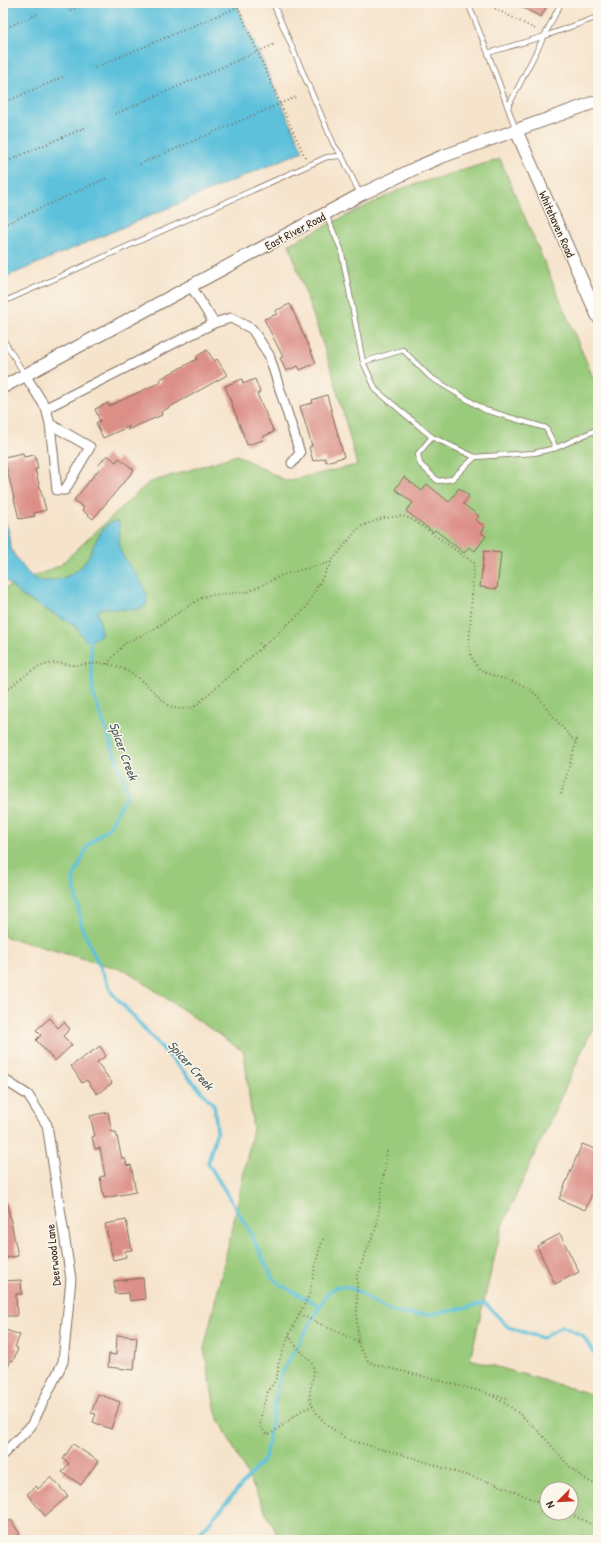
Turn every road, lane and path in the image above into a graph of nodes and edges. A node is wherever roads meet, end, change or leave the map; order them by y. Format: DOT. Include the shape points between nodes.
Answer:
graph roads {
  1 [pos="86,3"];
  2 [pos="236,3"];
  3 [pos="247,3"];
  4 [pos="273,3"];
  5 [pos="468,3"];
  6 [pos="484,3"];
  7 [pos="562,3"];
  8 [pos="238,7"];
  9 [pos="70,10"];
  10 [pos="38,14"];
  11 [pos="598,17"];
  12 [pos="3,30"];
  13 [pos="540,31"];
  14 [pos="545,36"];
  15 [pos="275,44"];
  16 [pos="257,51"];
  17 [pos="488,53"];
  18 [pos="94,68"];
  19 [pos="63,77"];
  20 [pos="298,96"];
  21 [pos="598,101"];
  22 [pos="3,103"];
  23 [pos="280,103"];
  24 [pos="508,107"];
  25 [pos="115,114"];
  26 [pos="86,127"];
  27 [pos="516,130"];
  28 [pos="303,151"];
  29 [pos="342,156"];
  30 [pos="3,163"];
  31 [pos="140,164"];
  32 [pos="106,178"];
  33 [pos="360,195"];
  34 [pos="325,214"];
  35 [pos="3,225"];
  36 [pos="191,286"];
  37 [pos="3,302"];
  38 [pos="598,317"];
  39 [pos="214,322"];
  40 [pos="3,339"];
  41 [pos="363,362"];
  42 [pos="25,375"];
  43 [pos="3,387"];
  44 [pos="46,408"];
  45 [pos="50,424"];
  46 [pos="598,429"];
  47 [pos="432,437"];
  48 [pos="556,448"];
  49 [pos="475,457"];
  50 [pos="292,464"];
  51 [pos="331,562"];
  52 [pos="259,643"];
  53 [pos="263,647"];
  54 [pos="106,664"];
  55 [pos="3,694"];
  56 [pos="578,736"];
  57 [pos="576,743"];
  58 [pos="561,794"];
  59 [pos="3,1079"];
  60 [pos="387,1151"];
  61 [pos="323,1239"];
  62 [pos="300,1314"];
  63 [pos="289,1336"];
  64 [pos="359,1342"];
  65 [pos="492,1395"];
  66 [pos="510,1399"];
  67 [pos="313,1406"];
  68 [pos="3,1454"];
  69 [pos="598,1485"];
  70 [pos="539,1502"];
  71 [pos="579,1517"];
  72 [pos="598,1528"];
  1 -- 9 [label="path"];
  2 -- 8 [label="path"];
  3 -- 8 [label="path"];
  4 -- 29 [label="lane" via="334,145"];
  5 -- 17 [label="lane"];
  6 -- 13 [label="path"];
  7 -- 14 [label="lane"];
  8 -- 16 [label="path"];
  8 -- 18 [label="path"];
  10 -- 12 [label="path"];
  11 -- 14 [label="lane"];
  14 -- 17 [label="lane"];
  14 -- 24 [label="lane"];
  15 -- 16 [label="path"];
  16 -- 23 [label="path"];
  16 -- 25 [label="path"];
  17 -- 24 [label="lane"];
  19 -- 22 [label="path"];
  20 -- 23 [label="path"];
  21 -- 27 [label="main road, East River Road"];
  23 -- 28 [label="path"];
  23 -- 31 [label="path"];
  24 -- 27 [label="lane"];
  26 -- 30 [label="path"];
  27 -- 33 [label="main road, East River Road" via="420,166"];
  27 -- 38 [label="main road, Whitehaven Road"];
  29 -- 33 [label="lane"];
  29 -- 37 [label="lane" via="328,157 315,162"];
  32 -- 35 [label="path"];
  33 -- 34 [label="main road, East River Road"];
  34 -- 36 [label="main road, East River Road"];
  34 -- 41 [label="lane" via="341,249"];
  36 -- 39 [label="street"];
  36 -- 42 [label="main road, East River Road"];
  39 -- 44 [label="street"];
  39 -- 50 [label="street" via="231,318 252,329 269,355 300,453"];
  40 -- 42 [label="lane"];
  41 -- 47 [label="lane" via="376,390"];
  41 -- 48 [label="lane" via="403,350 430,377 486,410 546,428"];
  42 -- 43 [label="main road, East River Road"];
  42 -- 44 [label="street"];
  44 -- 45 [label="street"];
  45 -- 45 [label="street" via="90,447 65,490 57,490"];
  46 -- 48 [label="lane"];
  47 -- 49 [label="lane"];
  47 -- 49 [label="lane" via="418,454 420,464 438,481 452,479"];
  48 -- 49 [label="lane" via="534,453"];
  51 -- 53 [label="path" via="305,609"];
  51 -- 54 [label="path" via="282,575 248,592 201,598 152,630 124,644"];
  51 -- 57 [label="path" via="362,526 383,518 403,516 413,520 474,563 469,645 473,661 484,672 519,683 530,690"];
  52 -- 53 [label="path"];
  53 -- 54 [label="path" via="199,703 183,710 168,705 130,672"];
  54 -- 55 [label="path" via="58,663 41,666 24,676"];
  56 -- 57 [label="path"];
  57 -- 58 [label="path"];
  59 -- 68 [label="street, Deerwood Lane" via="28,1095 47,1125 70,1279 63,1362 31,1426"];
  60 -- 64 [label="path" via="377,1225 357,1275"];
  61 -- 62 [label="path" via="310,1293"];
  62 -- 63 [label="path"];
  62 -- 64 [label="path"];
  63 -- 67 [label="path" via="312,1364 313,1378 309,1394"];
  63 -- 67 [label="path" via="278,1365 276,1381 268,1391 260,1426 266,1434 271,1434 302,1410"];
  64 -- 65 [label="path" via="363,1354 374,1364"];
  65 -- 66 [label="path"];
  65 -- 69 [label="path" via="528,1422 578,1474"];
  67 -- 70 [label="path" via="327,1425 352,1441 496,1484"];
  71 -- 72 [label="path"];
}
